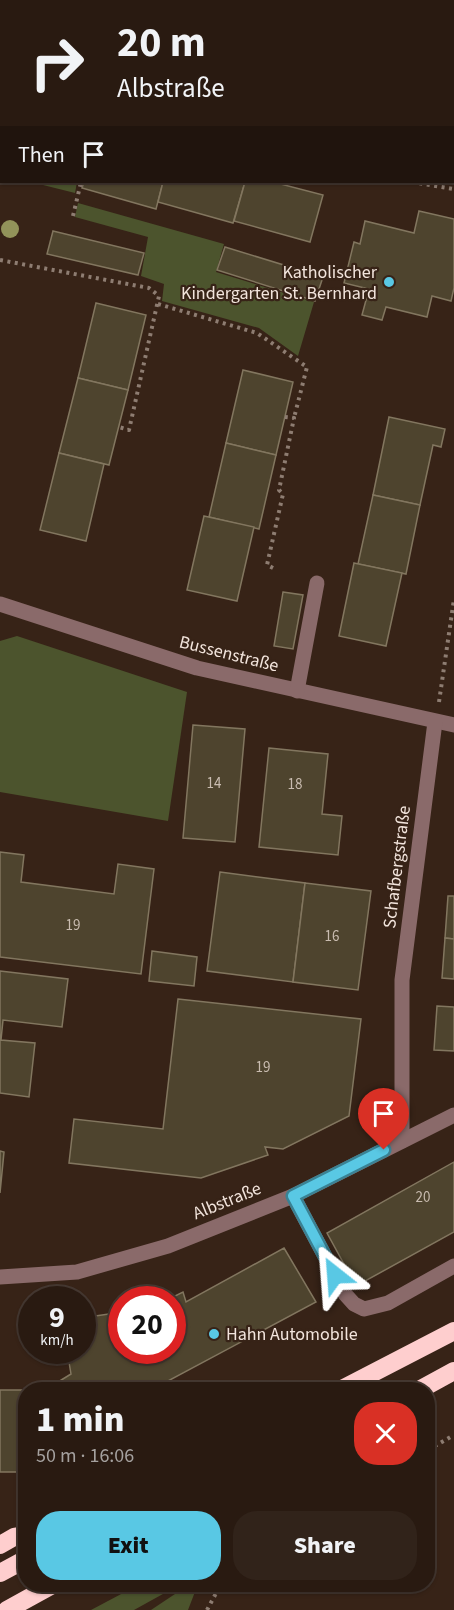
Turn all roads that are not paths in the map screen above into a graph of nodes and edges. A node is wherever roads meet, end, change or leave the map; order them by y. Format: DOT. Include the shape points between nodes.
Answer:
graph roads {
  1 [pos="317,583"];
  2 [pos="0,604"];
  3 [pos="297,691"];
  4 [pos="435,722"];
  5 [pos="454,725"];
  6 [pos="454,1115"];
  7 [pos="402,1141"];
  8 [pos="293,1196"];
  9 [pos="454,1266"];
  10 [pos="0,1277"];
  11 [pos="454,1331"];
  12 [pos="454,1371"];
  13 [pos="356,1382"];
  14 [pos="434,1382"];
  15 [pos="18,1536"];
  16 [pos="0,1545"];
  17 [pos="18,1563"];
  18 [pos="0,1573"];
  19 [pos="40,1592"];
  20 [pos="7,1610"];
  1 -- 3 [label="street"];
  2 -- 3 [label="street, Bussenstraße" via="197,668"];
  3 -- 4 [label="street, Bussenstraße"];
  4 -- 5 [label="street, Bussenstraße"];
  4 -- 7 [label="street, Schafbergstraße" via="402,980"];
  6 -- 7 [label="street, Albstraße"];
  7 -- 8 [label="street, Albstraße"];
  8 -- 9 [label="street" via="345,1294 364,1309 388,1303"];
  8 -- 10 [label="street, Albstraße" via="168,1246 77,1272"];
  11 -- 13 [label="highway"];
  12 -- 14 [label="highway"];
  15 -- 16 [label="highway"];
  17 -- 18 [label="highway"];
  19 -- 20 [label="highway"];
}
